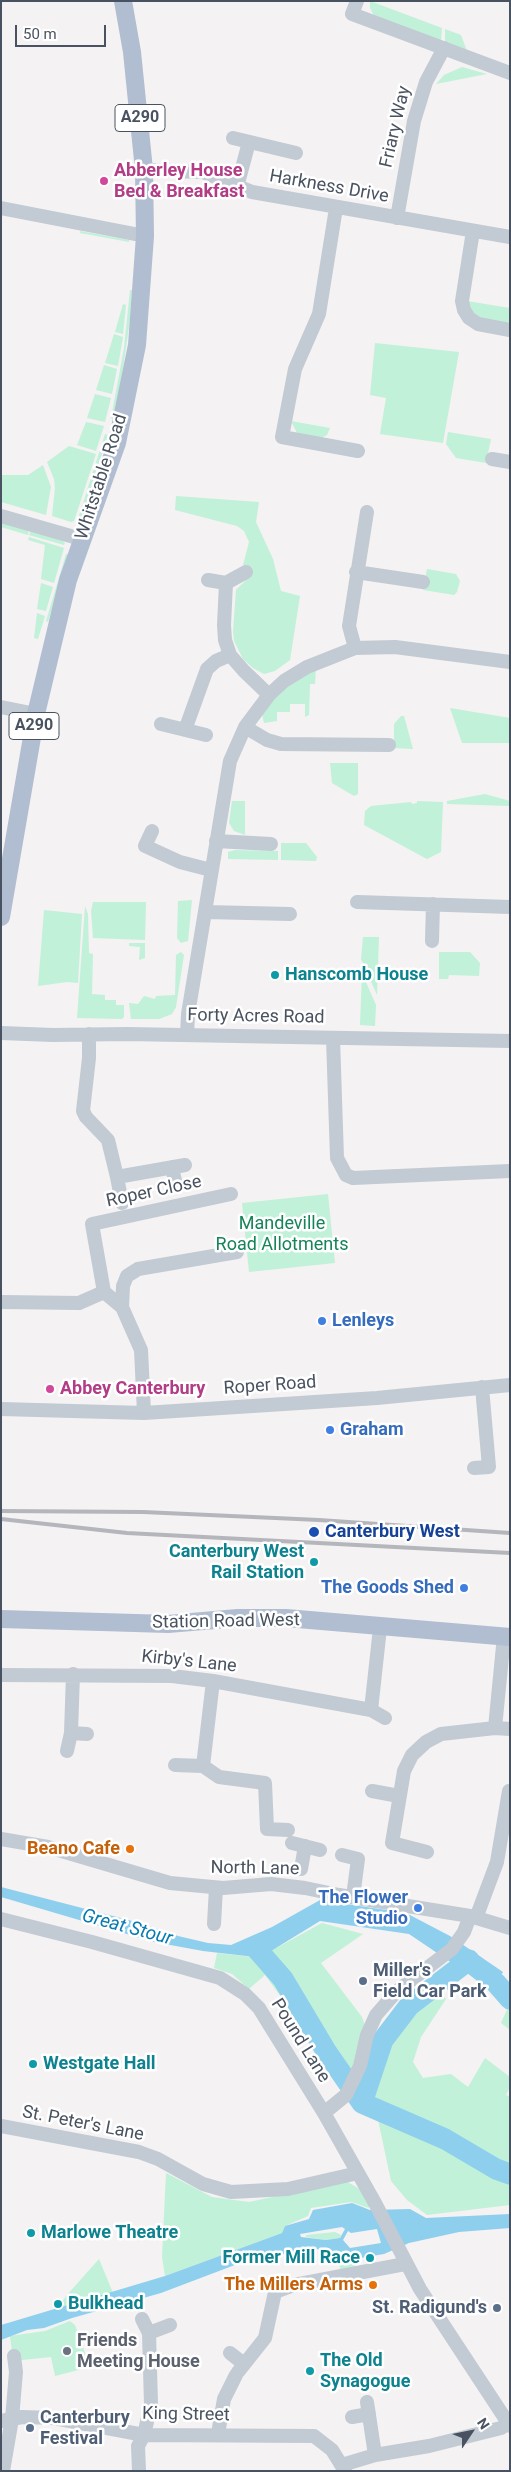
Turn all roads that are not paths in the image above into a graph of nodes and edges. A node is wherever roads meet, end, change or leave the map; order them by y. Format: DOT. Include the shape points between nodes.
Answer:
graph roads {
  1 [pos="123,1"];
  2 [pos="357,1"];
  3 [pos="444,48"];
  4 [pos="510,73"];
  5 [pos="233,138"];
  6 [pos="249,142"];
  7 [pos="296,153"];
  8 [pos="144,170"];
  9 [pos="237,187"];
  10 [pos="1,208"];
  11 [pos="336,208"];
  12 [pos="397,218"];
  13 [pos="473,231"];
  14 [pos="145,236"];
  15 [pos="510,238"];
  16 [pos="510,330"];
  17 [pos="358,451"];
  18 [pos="492,459"];
  19 [pos="510,462"];
  20 [pos="367,512"];
  21 [pos="1,516"];
  22 [pos="81,539"];
  23 [pos="246,572"];
  24 [pos="356,572"];
  25 [pos="208,580"];
  26 [pos="423,582"];
  27 [pos="226,583"];
  28 [pos="355,648"];
  29 [pos="230,655"];
  30 [pos="510,662"];
  31 [pos="269,695"];
  32 [pos="1,707"];
  33 [pos="36,714"];
  34 [pos="161,724"];
  35 [pos="245,727"];
  36 [pos="185,730"];
  37 [pos="206,735"];
  38 [pos="389,745"];
  39 [pos="152,831"];
  40 [pos="216,841"];
  41 [pos="271,844"];
  42 [pos="211,870"];
  43 [pos="357,902"];
  44 [pos="433,904"];
  45 [pos="510,907"];
  46 [pos="206,912"];
  47 [pos="290,914"];
  48 [pos="1,917"];
  49 [pos="432,942"];
  50 [pos="1,1032"];
  51 [pos="89,1034"];
  52 [pos="187,1035"];
  53 [pos="333,1038"];
  54 [pos="510,1041"];
  55 [pos="510,1171"];
  56 [pos="117,1177"];
  57 [pos="175,1181"];
  58 [pos="231,1194"];
  59 [pos="122,1203"];
  60 [pos="237,1252"];
  61 [pos="104,1292"];
  62 [pos="1,1302"];
  63 [pos="122,1307"];
  64 [pos="510,1385"];
  65 [pos="482,1387"];
  66 [pos="1,1409"];
  67 [pos="144,1414"];
  68 [pos="474,1468"];
  69 [pos="1,1619"];
  70 [pos="380,1628"];
  71 [pos="507,1636"];
  72 [pos="73,1674"];
  73 [pos="1,1675"];
  74 [pos="213,1681"];
  75 [pos="371,1710"];
  76 [pos="385,1718"];
  77 [pos="495,1728"];
  78 [pos="510,1729"];
  79 [pos="71,1734"];
  80 [pos="87,1734"];
  81 [pos="67,1751"];
  82 [pos="175,1765"];
  83 [pos="203,1766"];
  84 [pos="372,1791"];
  85 [pos="509,1791"];
  86 [pos="399,1796"];
  87 [pos="1,1839"];
  88 [pos="295,1839"];
  89 [pos="320,1850"];
  90 [pos="427,1852"];
  91 [pos="342,1855"];
  92 [pos="299,1878"];
  93 [pos="216,1888"];
  94 [pos="353,1898"];
  95 [pos="473,1917"];
  96 [pos="1,1919"];
  97 [pos="214,1924"];
  98 [pos="510,1928"];
  99 [pos="324,2113"];
  100 [pos="1,2126"];
  101 [pos="358,2173"];
  102 [pos="401,2255"];
  103 [pos="142,2319"];
  104 [pos="170,2325"];
  105 [pos="149,2332"];
  106 [pos="230,2353"];
  107 [pos="14,2356"];
  108 [pos="239,2370"];
  109 [pos="352,2417"];
  110 [pos="7,2420"];
  111 [pos="509,2424"];
  112 [pos="218,2434"];
  113 [pos="144,2435"];
  114 [pos="376,2455"];
  115 [pos="343,2468"];
  116 [pos="3,2471"];
  117 [pos="139,2471"];
  1 -- 8 [label="main road, Whitstable Road / A290" via="134,62"];
  2 -- 3 [label="street" via="352,14"];
  3 -- 4 [label="street"];
  3 -- 12 [label="street, Friary Way" via="426,82 414,121"];
  5 -- 6 [label="street"];
  6 -- 7 [label="street"];
  6 -- 9 [label="street"];
  8 -- 9 [label="street, Harkness Drive" via="203,172"];
  8 -- 14 [label="main road, Whitstable Road / A290"];
  9 -- 11 [label="street, Harkness Drive"];
  10 -- 14 [label="street"];
  11 -- 12 [label="street, Harkness Drive"];
  11 -- 17 [label="street" via="319,314 295,369 282,437"];
  12 -- 13 [label="street, Harkness Drive"];
  13 -- 15 [label="street, Harkness Drive"];
  13 -- 16 [label="street" via="462,300 464,310 478,324"];
  14 -- 22 [label="main road, Whitstable Road / A290" via="137,344 127,399 116,443"];
  18 -- 19 [label="street"];
  20 -- 24 [label="street"];
  21 -- 22 [label="street"];
  22 -- 33 [label="main road, Whitstable Road / A290"];
  23 -- 27 [label="street"];
  24 -- 26 [label="street"];
  24 -- 28 [label="street" via="348,626"];
  25 -- 27 [label="street"];
  27 -- 29 [label="street" via="224,625"];
  28 -- 30 [label="street" via="395,646"];
  28 -- 31 [label="street" via="301,670"];
  29 -- 31 [label="street"];
  29 -- 36 [label="street" via="216,661 207,670"];
  31 -- 35 [label="street"];
  32 -- 33 [label="street"];
  33 -- 48 [label="main road, Whitstable Road / A290"];
  34 -- 36 [label="street"];
  35 -- 38 [label="street" via="281,744"];
  35 -- 40 [label="street" via="230,761"];
  36 -- 37 [label="street"];
  39 -- 42 [label="street" via="145,846 180,862"];
  40 -- 41 [label="street"];
  40 -- 42 [label="street"];
  42 -- 46 [label="street"];
  43 -- 44 [label="street"];
  44 -- 45 [label="street"];
  44 -- 49 [label="street"];
  46 -- 47 [label="street"];
  46 -- 52 [label="street"];
  50 -- 51 [label="street, Forty Acres Road"];
  51 -- 52 [label="street, Forty Acres Road"];
  51 -- 56 [label="street" via="83,1111 108,1140"];
  52 -- 53 [label="street, Forty Acres Road"];
  53 -- 54 [label="street, Forty Acres Road"];
  53 -- 55 [label="street" via="337,1158 346,1175 353,1178"];
  56 -- 57 [label="street" via="179,1166"];
  56 -- 59 [label="street"];
  58 -- 61 [label="street, Roper Close" via="92,1224"];
  60 -- 63 [label="street" via="138,1269 127,1276"];
  61 -- 62 [label="street" via="79,1302"];
  61 -- 63 [label="street"];
  63 -- 67 [label="street" via="141,1350"];
  64 -- 65 [label="street, Roper Road"];
  65 -- 67 [label="street, Roper Road" via="377,1398"];
  65 -- 68 [label="street" via="489,1467"];
  66 -- 67 [label="street, Roper Road"];
  69 -- 70 [label="main road, Station Road West" via="168,1624 286,1618"];
  70 -- 71 [label="main road, Station Road West"];
  70 -- 75 [label="street"];
  71 -- 77 [label="street"];
  72 -- 73 [label="street, Kirby's Lane"];
  72 -- 74 [label="street, Kirby's Lane" via="172,1676"];
  72 -- 79 [label="street"];
  74 -- 75 [label="street, Kirby's Lane"];
  74 -- 83 [label="street"];
  75 -- 76 [label="street, Kirby's Lane"];
  77 -- 78 [label="street"];
  77 -- 86 [label="street" via="451,1731 426,1742 408,1762"];
  79 -- 80 [label="street"];
  79 -- 81 [label="street"];
  82 -- 83 [label="street"];
  83 -- 88 [label="street" via="219,1777 266,1783 267,1829"];
  84 -- 86 [label="street"];
  85 -- 95 [label="street" via="497,1862"];
  86 -- 90 [label="street" via="392,1843"];
  87 -- 93 [label="street, North Lane" via="73,1854 170,1883"];
  88 -- 89 [label="street"];
  88 -- 92 [label="street"];
  91 -- 94 [label="street" via="358,1859"];
  92 -- 93 [label="street, North Lane" via="271,1884"];
  92 -- 94 [label="street, North Lane"];
  93 -- 97 [label="street"];
  94 -- 95 [label="street, North Lane"];
  95 -- 98 [label="street, North Lane"];
  95 -- 99 [label="street" via="459,1939 439,1960 397,1991 376,2015 367,2035 360,2066 346,2095"];
  96 -- 99 [label="street, Pound Lane" via="228,1982 258,2008"];
  99 -- 101 [label="street, Pound Lane"];
  100 -- 101 [label="street, St. Peter's Lane" via="139,2152 203,2184 230,2192 288,2189"];
  101 -- 102 [label="street, Pound Lane"];
  102 -- 108 [label="street" via="270,2293 265,2338"];
  102 -- 111 [label="street, Pound Lane"];
  103 -- 105 [label="street"];
  104 -- 105 [label="street"];
  105 -- 113 [label="street" via="151,2404"];
  106 -- 108 [label="street"];
  107 -- 110 [label="street" via="16,2372"];
  108 -- 112 [label="street" via="224,2399"];
  109 -- 114 [label="street" via="368,2408"];
  110 -- 113 [label="street, King Street" via="54,2418"];
  110 -- 116 [label="street"];
  111 -- 114 [label="street" via="429,2446"];
  112 -- 113 [label="street, King Street"];
  112 -- 115 [label="street, King Street" via="314,2436 324,2441"];
  113 -- 117 [label="street" via="138,2446"];
  114 -- 115 [label="street"];
}
